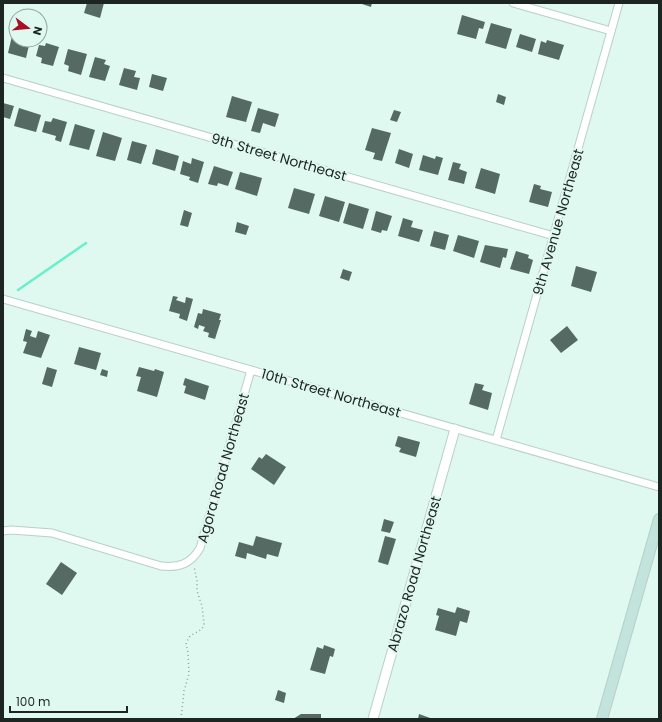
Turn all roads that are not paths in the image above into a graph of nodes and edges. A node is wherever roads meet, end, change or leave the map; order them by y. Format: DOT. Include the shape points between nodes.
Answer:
graph roads {
  1 [pos="513,3"];
  2 [pos="619,3"];
  3 [pos="611,31"];
  4 [pos="3,78"];
  5 [pos="554,236"];
  6 [pos="3,299"];
  7 [pos="251,370"];
  8 [pos="455,429"];
  9 [pos="496,440"];
  10 [pos="659,487"];
  11 [pos="659,519"];
  12 [pos="3,531"];
  13 [pos="373,719"];
  14 [pos="602,719"];
  1 -- 3 [label="street"];
  2 -- 3 [label="street, 9th Avenue Northeast"];
  3 -- 5 [label="street, 9th Avenue Northeast"];
  4 -- 5 [label="street, 9th Street Northeast"];
  5 -- 9 [label="street, 9th Avenue Northeast"];
  6 -- 7 [label="street, 10th Street Northeast"];
  7 -- 8 [label="street, 10th Street Northeast"];
  7 -- 12 [label="street, Agora Road Northeast" via="200,548 191,560 177,566 166,566 52,533"];
  8 -- 9 [label="street, 10th Street Northeast"];
  8 -- 13 [label="street, Abrazo Road Northeast"];
  9 -- 10 [label="street, 10th Street Northeast"];
  11 -- 14 [label="main road"];
}
